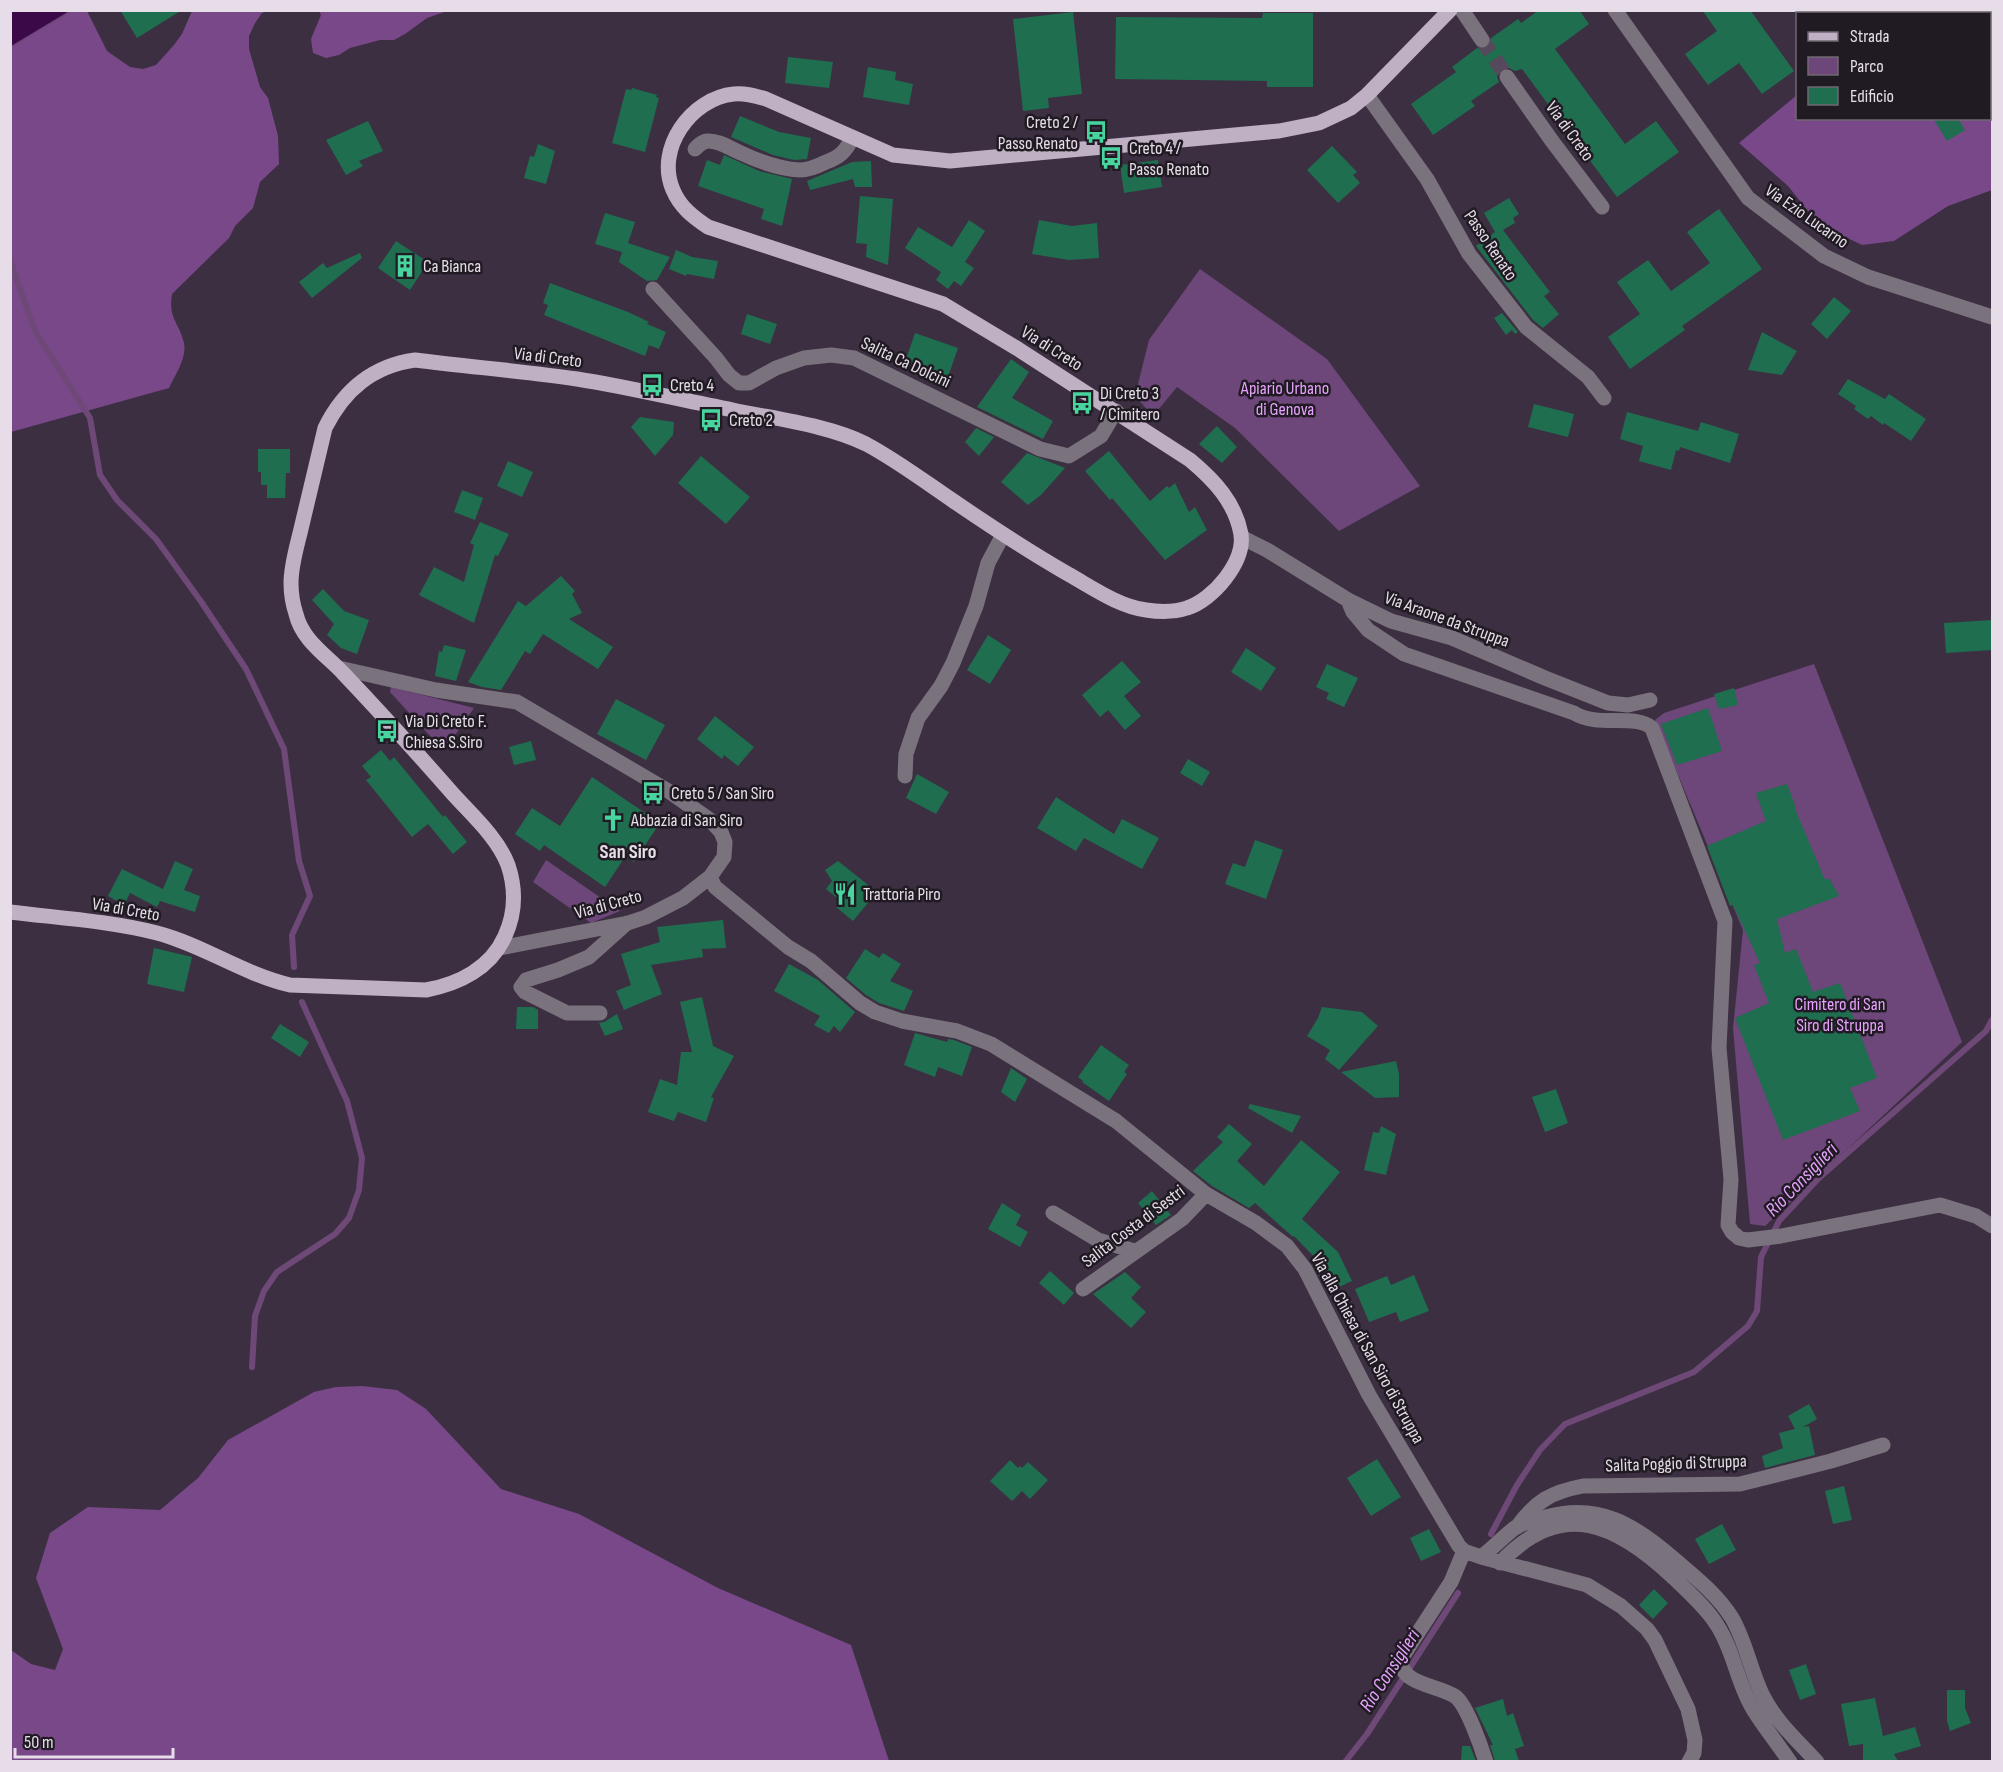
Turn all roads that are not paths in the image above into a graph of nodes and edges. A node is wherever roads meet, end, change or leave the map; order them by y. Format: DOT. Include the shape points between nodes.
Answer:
graph roads {
  1 [pos="1450,10"];
  2 [pos="1462,10"];
  3 [pos="1615,10"];
  4 [pos="1482,40"];
  5 [pos="1507,77"];
  6 [pos="1367,95"];
  7 [pos="852,138"];
  8 [pos="695,149"];
  9 [pos="1602,207"];
  10 [pos="653,289"];
  11 [pos="1992,317"];
  12 [pos="1604,398"];
  13 [pos="1116,411"];
  14 [pos="1003,535"];
  15 [pos="1242,537"];
  16 [pos="1348,600"];
  17 [pos="339,668"];
  18 [pos="1650,700"];
  19 [pos="905,776"];
  20 [pos="710,877"];
  21 [pos="10,912"];
  22 [pos="628,923"];
  23 [pos="500,948"];
  24 [pos="600,1013"];
  25 [pos="1206,1194"];
  26 [pos="1053,1213"];
  27 [pos="1992,1226"];
  28 [pos="1134,1251"];
  29 [pos="1083,1289"];
  30 [pos="1883,1445"];
  31 [pos="1517,1527"];
  32 [pos="1472,1554"];
  33 [pos="1500,1563"];
  34 [pos="1485,1761"];
  35 [pos="1689,1761"];
  36 [pos="1790,1761"];
  37 [pos="1817,1761"];
  1 -- 6 [label="main road, Via di Creto"];
  2 -- 4 [label="street"];
  3 -- 11 [label="street, Via Ezio Lucarno" via="1748,198 1824,256 1868,278"];
  5 -- 9 [label="street, Via di Creto"];
  6 -- 7 [label="main road, Via di Creto" via="1351,108 1319,123 1279,131 971,160 893,155"];
  6 -- 12 [label="street, Passo Renato" via="1427,179 1469,254 1526,327 1588,377"];
  7 -- 8 [label="street" via="840,155 800,170 771,164 715,142 701,143"];
  7 -- 13 [label="main road, Via di Creto" via="766,99 749,94 723,96 706,104 679,130 668,156 669,178 686,210 708,226 943,304"];
  10 -- 13 [label="street, Salita Ca Dolcini" via="739,383 749,383 804,358 842,355 881,369 1040,449 1069,456 1101,436"];
  13 -- 15 [label="main road, Via di Creto" via="1211,478 1236,515"];
  14 -- 15 [label="main road, Via di Creto" via="1124,604 1147,611 1187,608 1211,594 1234,566"];
  14 -- 17 [label="main road, Via di Creto" via="896,463 848,436 578,379 415,360 394,363 351,389 330,417 296,554 291,582 296,615 318,650"];
  14 -- 19 [label="street" via="988,563 953,663 918,718 906,754"];
  15 -- 16 [label="street, Via Araone da Struppa"];
  16 -- 18 [label="street, Via Araone da Struppa" via="1390,621 1452,638 1608,704"];
  16 -- 27 [label="street" via="1368,630 1404,654 1584,720 1640,721 1652,728 1725,921 1719,1048 1731,1179 1728,1225 1732,1232 1748,1240 1780,1236 1940,1204"];
  17 -- 20 [label="street, Via di Creto" via="436,690 517,702 670,792 710,820 725,842 724,857"];
  17 -- 23 [label="main road, Via di Creto" via="478,821 501,852 508,865 513,910"];
  20 -- 22 [label="street, Via di Creto" via="683,898"];
  20 -- 25 [label="street, Via alla Chiesa di San Siro di Struppa" via="715,887 860,1003 902,1021 957,1030 991,1044 1116,1121"];
  21 -- 23 [label="main road, Via di Creto" via="156,933 198,947 267,980 290,985 426,990 445,987 477,970"];
  22 -- 23 [label="street, Via di Creto"];
  22 -- 24 [label="street" via="589,957 526,980 521,987 567,1013"];
  25 -- 28 [label="street, Salita Costa di Sestri" via="1182,1219"];
  25 -- 32 [label="street, Via alla Chiesa di San Siro di Struppa" via="1262,1227 1299,1259 1369,1395 1459,1546"];
  26 -- 28 [label="street" via="1098,1240"];
  28 -- 29 [label="street, Salita Costa di Sestri"];
  30 -- 31 [label="street, Salita Poggio di Struppa" via="1740,1484 1571,1488 1536,1504"];
  31 -- 32 [label="street"];
  31 -- 37 [label="street" via="1570,1511 1586,1512 1623,1522 1660,1547 1719,1600 1743,1638 1770,1708"];
  32 -- 33 [label="street"];
  32 -- 34 [label="street" via="1401,1659 1408,1675 1462,1704"];
  33 -- 35 [label="street" via="1587,1585 1621,1606 1647,1629 1688,1709 1695,1740"];
  33 -- 36 [label="street" via="1533,1535 1558,1526 1603,1528 1639,1547 1717,1623 1753,1709"];
}
